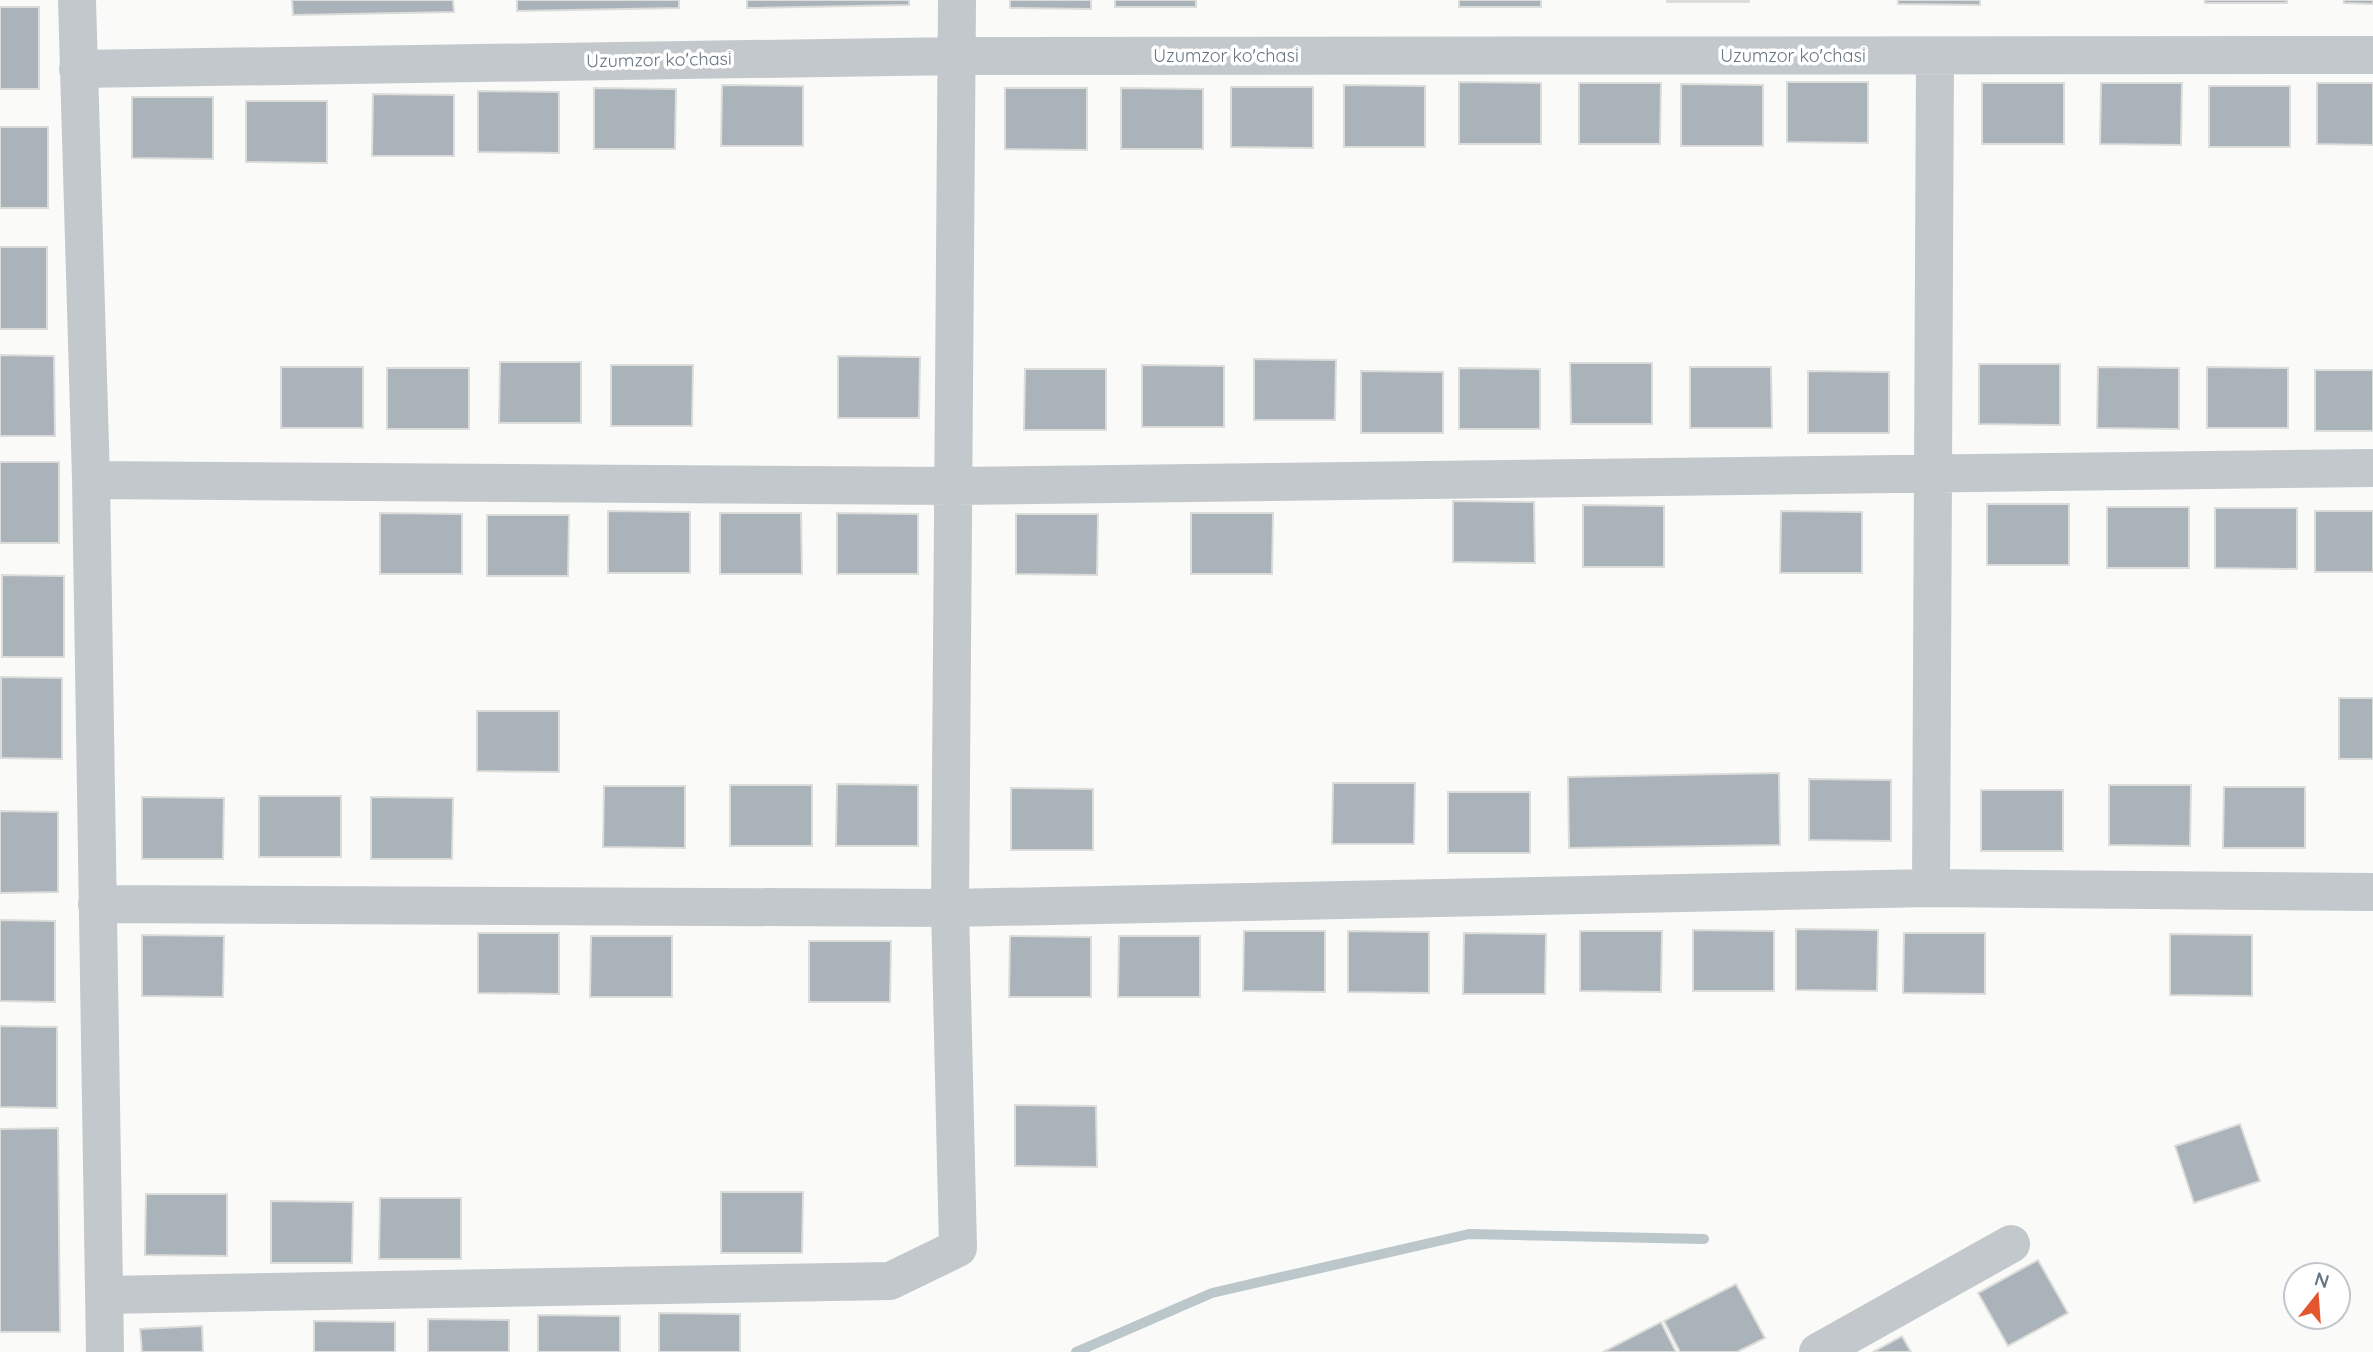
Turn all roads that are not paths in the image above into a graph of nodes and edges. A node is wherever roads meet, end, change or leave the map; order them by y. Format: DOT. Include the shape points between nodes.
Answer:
graph roads {
  1 [pos="77,0"];
  2 [pos="957,0"];
  3 [pos="2373,55"];
  4 [pos="958,56"];
  5 [pos="1935,56"];
  6 [pos="78,68"];
  7 [pos="2373,467"];
  8 [pos="1931,474"];
  9 [pos="91,480"];
  10 [pos="955,486"];
  11 [pos="1931,888"];
  12 [pos="2373,892"];
  13 [pos="97,904"];
  14 [pos="950,908"];
  15 [pos="2011,1244"];
  16 [pos="104,1295"];
  17 [pos="105,1352"];
  18 [pos="1818,1352"];
  1 -- 6 [label="street"];
  2 -- 4 [label="street"];
  3 -- 5 [label="street, Uzumzor ko'chasi"];
  4 -- 5 [label="street, Uzumzor ko'chasi"];
  4 -- 6 [label="street, Uzumzor ko'chasi"];
  4 -- 10 [label="street"];
  5 -- 8 [label="street"];
  6 -- 9 [label="street"];
  7 -- 8 [label="street"];
  8 -- 10 [label="street"];
  8 -- 11 [label="street"];
  9 -- 10 [label="street"];
  9 -- 13 [label="street"];
  10 -- 14 [label="street"];
  11 -- 12 [label="street"];
  11 -- 14 [label="street"];
  13 -- 14 [label="street"];
  13 -- 16 [label="street"];
  14 -- 16 [label="street" via="958,1248 890,1281"];
  15 -- 18 [label="street"];
  16 -- 17 [label="street"];
}
